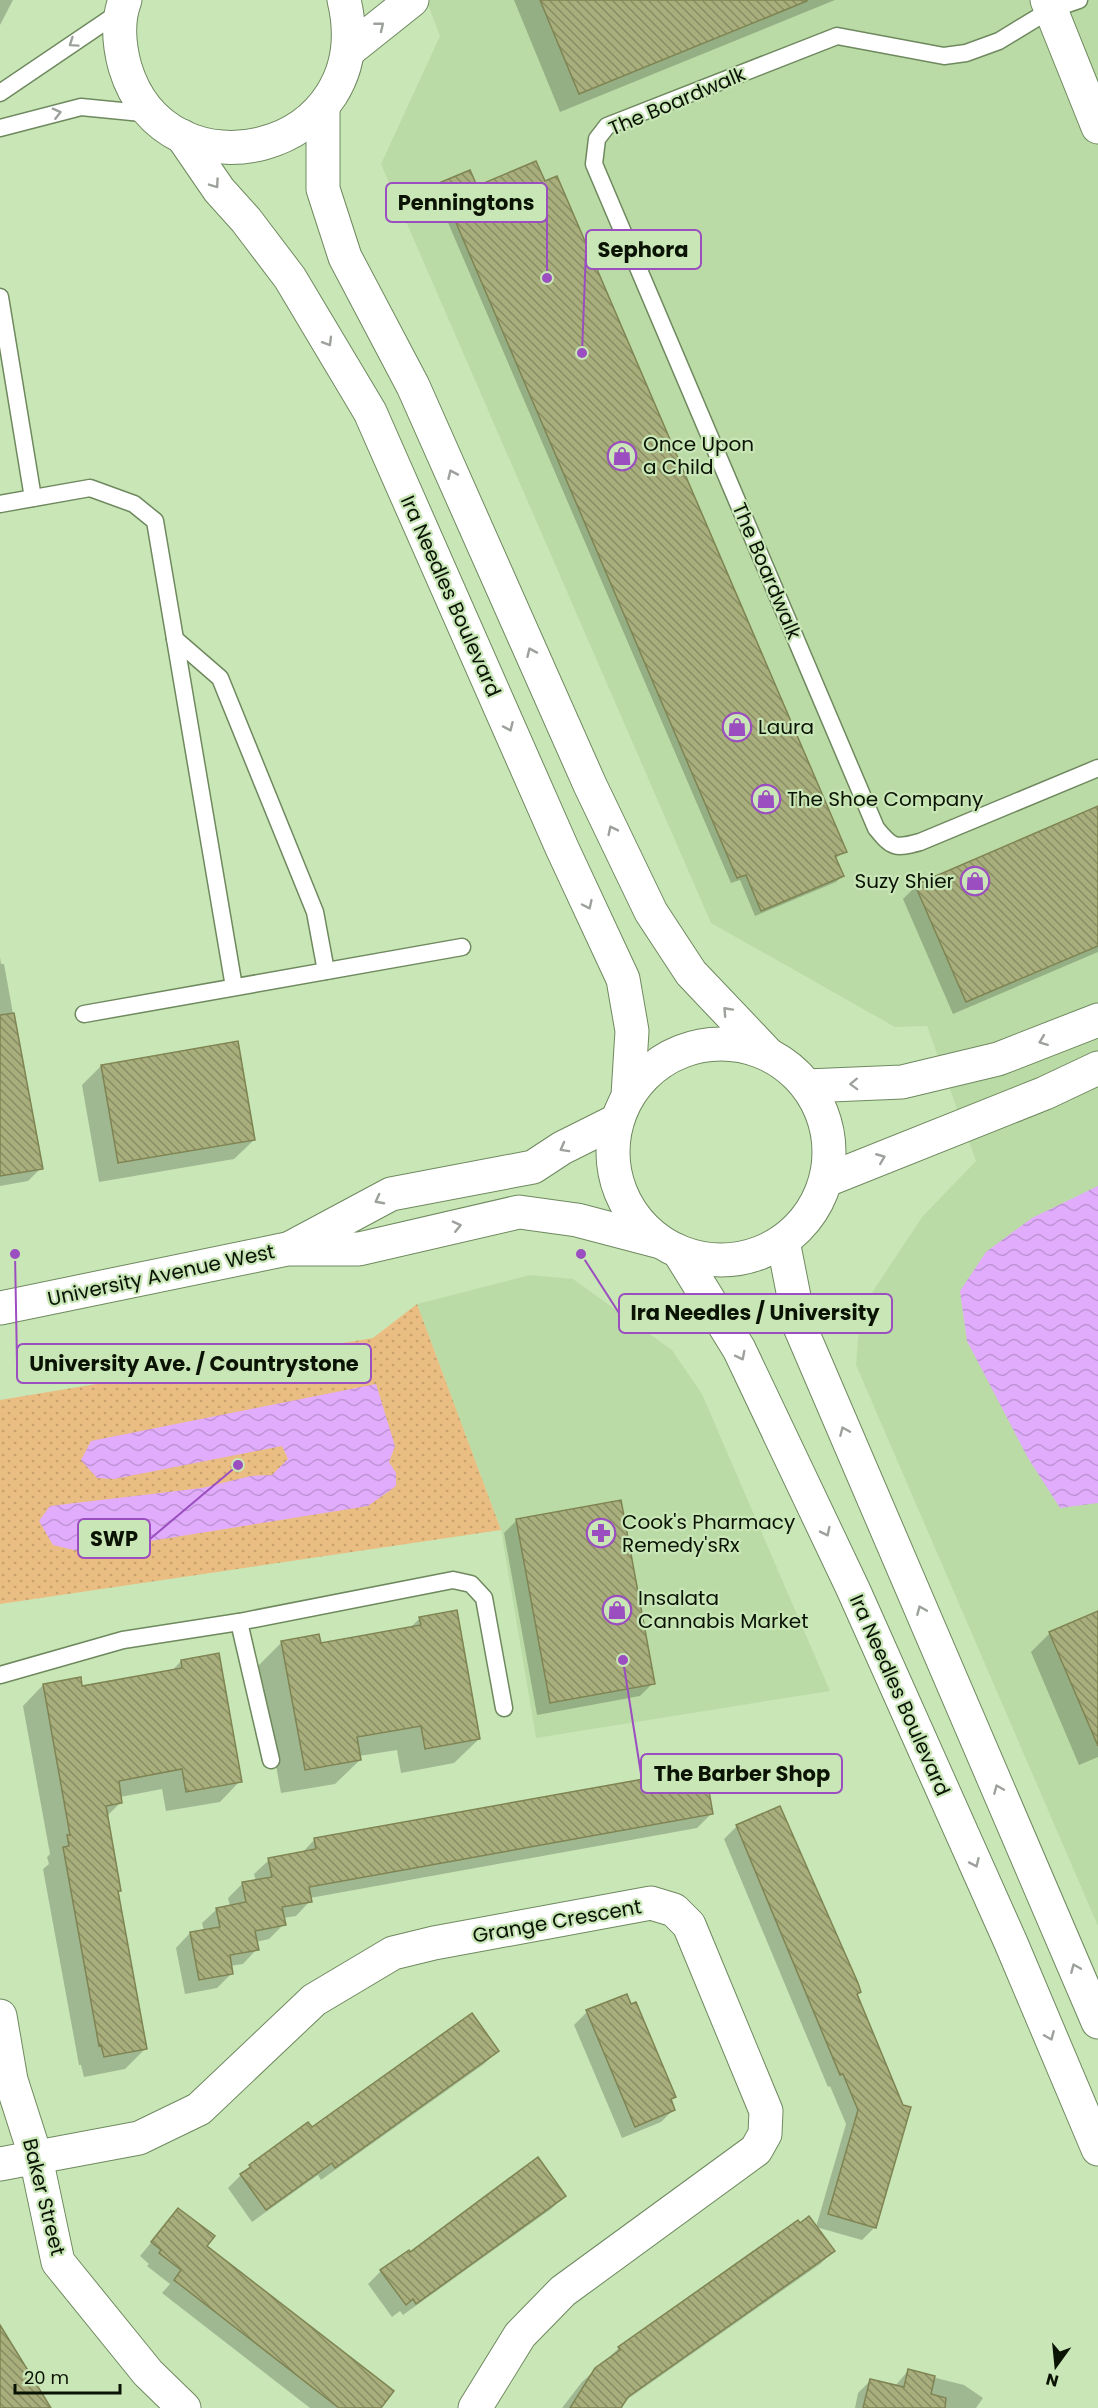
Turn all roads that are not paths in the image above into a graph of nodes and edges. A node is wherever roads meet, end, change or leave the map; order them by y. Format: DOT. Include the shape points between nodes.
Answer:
graph roads {
  1 [pos="344,0"];
  2 [pos="412,0"];
  3 [pos="1059,4"];
  4 [pos="123,5"];
  5 [pos="348,51"];
  6 [pos="0,93"];
  7 [pos="323,108"];
  8 [pos="152,114"];
  9 [pos="1098,127"];
  10 [pos="0,128"];
  11 [pos="182,136"];
  12 [pos="0,297"];
  13 [pos="33,498"];
  14 [pos="0,504"];
  15 [pos="175,639"];
  16 [pos="1098,768"];
  17 [pos="462,947"];
  18 [pos="326,971"];
  19 [pos="234,987"];
  20 [pos="84,1014"];
  21 [pos="1098,1020"];
  22 [pos="767,1053"];
  23 [pos="1098,1068"];
  24 [pos="807,1086"];
  25 [pos="622,1108"];
  26 [pos="827,1180"];
  27 [pos="783,1241"];
  28 [pos="669,1247"];
  29 [pos="288,1249"];
  30 [pos="0,1308"];
  31 [pos="239,1623"];
  32 [pos="0,1675"];
  33 [pos="504,1708"];
  34 [pos="271,1760"];
  35 [pos="0,2016"];
  36 [pos="1098,2021"];
  37 [pos="1098,2149"];
  38 [pos="36,2158"];
  39 [pos="0,2164"];
  40 [pos="184,2408"];
  41 [pos="475,2408"];
  1 -- 5 [label="main road" via="349,20"];
  5 -- 2 [label="main road, one-way"];
  3 -- 9 [label="main road, The Boardwalk"];
  3 -- 16 [label="lane, The Boardwalk" via="999,41 944,56 837,36 607,126 597,138 594,164 876,828 889,844 899,848 920,842"];
  4 -- 6 [label="lane, one-way"];
  4 -- 8 [label="main road" via="120,47 130,83"];
  5 -- 7 [label="main road" via="339,82"];
  7 -- 11 [label="main road" via="293,133 257,146 219,147"];
  22 -- 7 [label="main road, one-way" via="692,973 651,912 590,785 413,386 345,257 323,189"];
  10 -- 8 [label="lane, one-way" via="81,107"];
  8 -- 11 [label="main road"];
  11 -- 25 [label="main road, Ira Needles Boulevard, one-way" via="219,190 290,278 370,412 622,979 632,1030"];
  12 -- 13 [label="lane"];
  13 -- 14 [label="lane"];
  13 -- 15 [label="lane" via="90,488 134,504 155,521"];
  15 -- 18 [label="lane" via="220,678 315,912"];
  15 -- 19 [label="lane"];
  17 -- 18 [label="lane"];
  18 -- 19 [label="lane"];
  19 -- 20 [label="lane"];
  21 -- 24 [label="main road, one-way" via="998,1059 902,1082"];
  22 -- 24 [label="main road, University Avenue West" via="789,1067"];
  22 -- 25 [label="main road" via="737,1045 705,1045 675,1053 648,1071"];
  26 -- 23 [label="main road, one-way"];
  24 -- 26 [label="main road, University Avenue West" via="824,1114 830,1147"];
  25 -- 28 [label="main road, Ira Needles Boulevard" via="612,1155 618,1188 634,1218"];
  25 -- 29 [label="main road, University Avenue West, one-way" via="533,1167 390,1194"];
  26 -- 27 [label="main road, University Avenue West" via="802,1225"];
  27 -- 28 [label="main road, University Avenue West" via="750,1257 714,1260"];
  36 -- 27 [label="main road, one-way" via="800,1327"];
  29 -- 28 [label="main road, University Avenue West, one-way" via="359,1249 519,1212 578,1220"];
  28 -- 37 [label="main road, Ira Needles Boulevard, one-way" via="738,1350 853,1589"];
  29 -- 30 [label="main road, University Avenue West"];
  31 -- 32 [label="lane" via="123,1640"];
  31 -- 33 [label="lane" via="453,1580 471,1584 484,1598"];
  31 -- 34 [label="lane"];
  35 -- 38 [label="main road, Baker Street" via="11,2080"];
  38 -- 39 [label="main road, Grange Crescent"];
  38 -- 40 [label="main road, Baker Street" via="58,2262 148,2373"];
  38 -- 41 [label="main road, Grange Crescent" via="139,2138 199,2109 314,2000 393,1953 651,1904 674,1910 689,1925 766,2111 765,2134 756,2150 563,2291 520,2335"];
}
